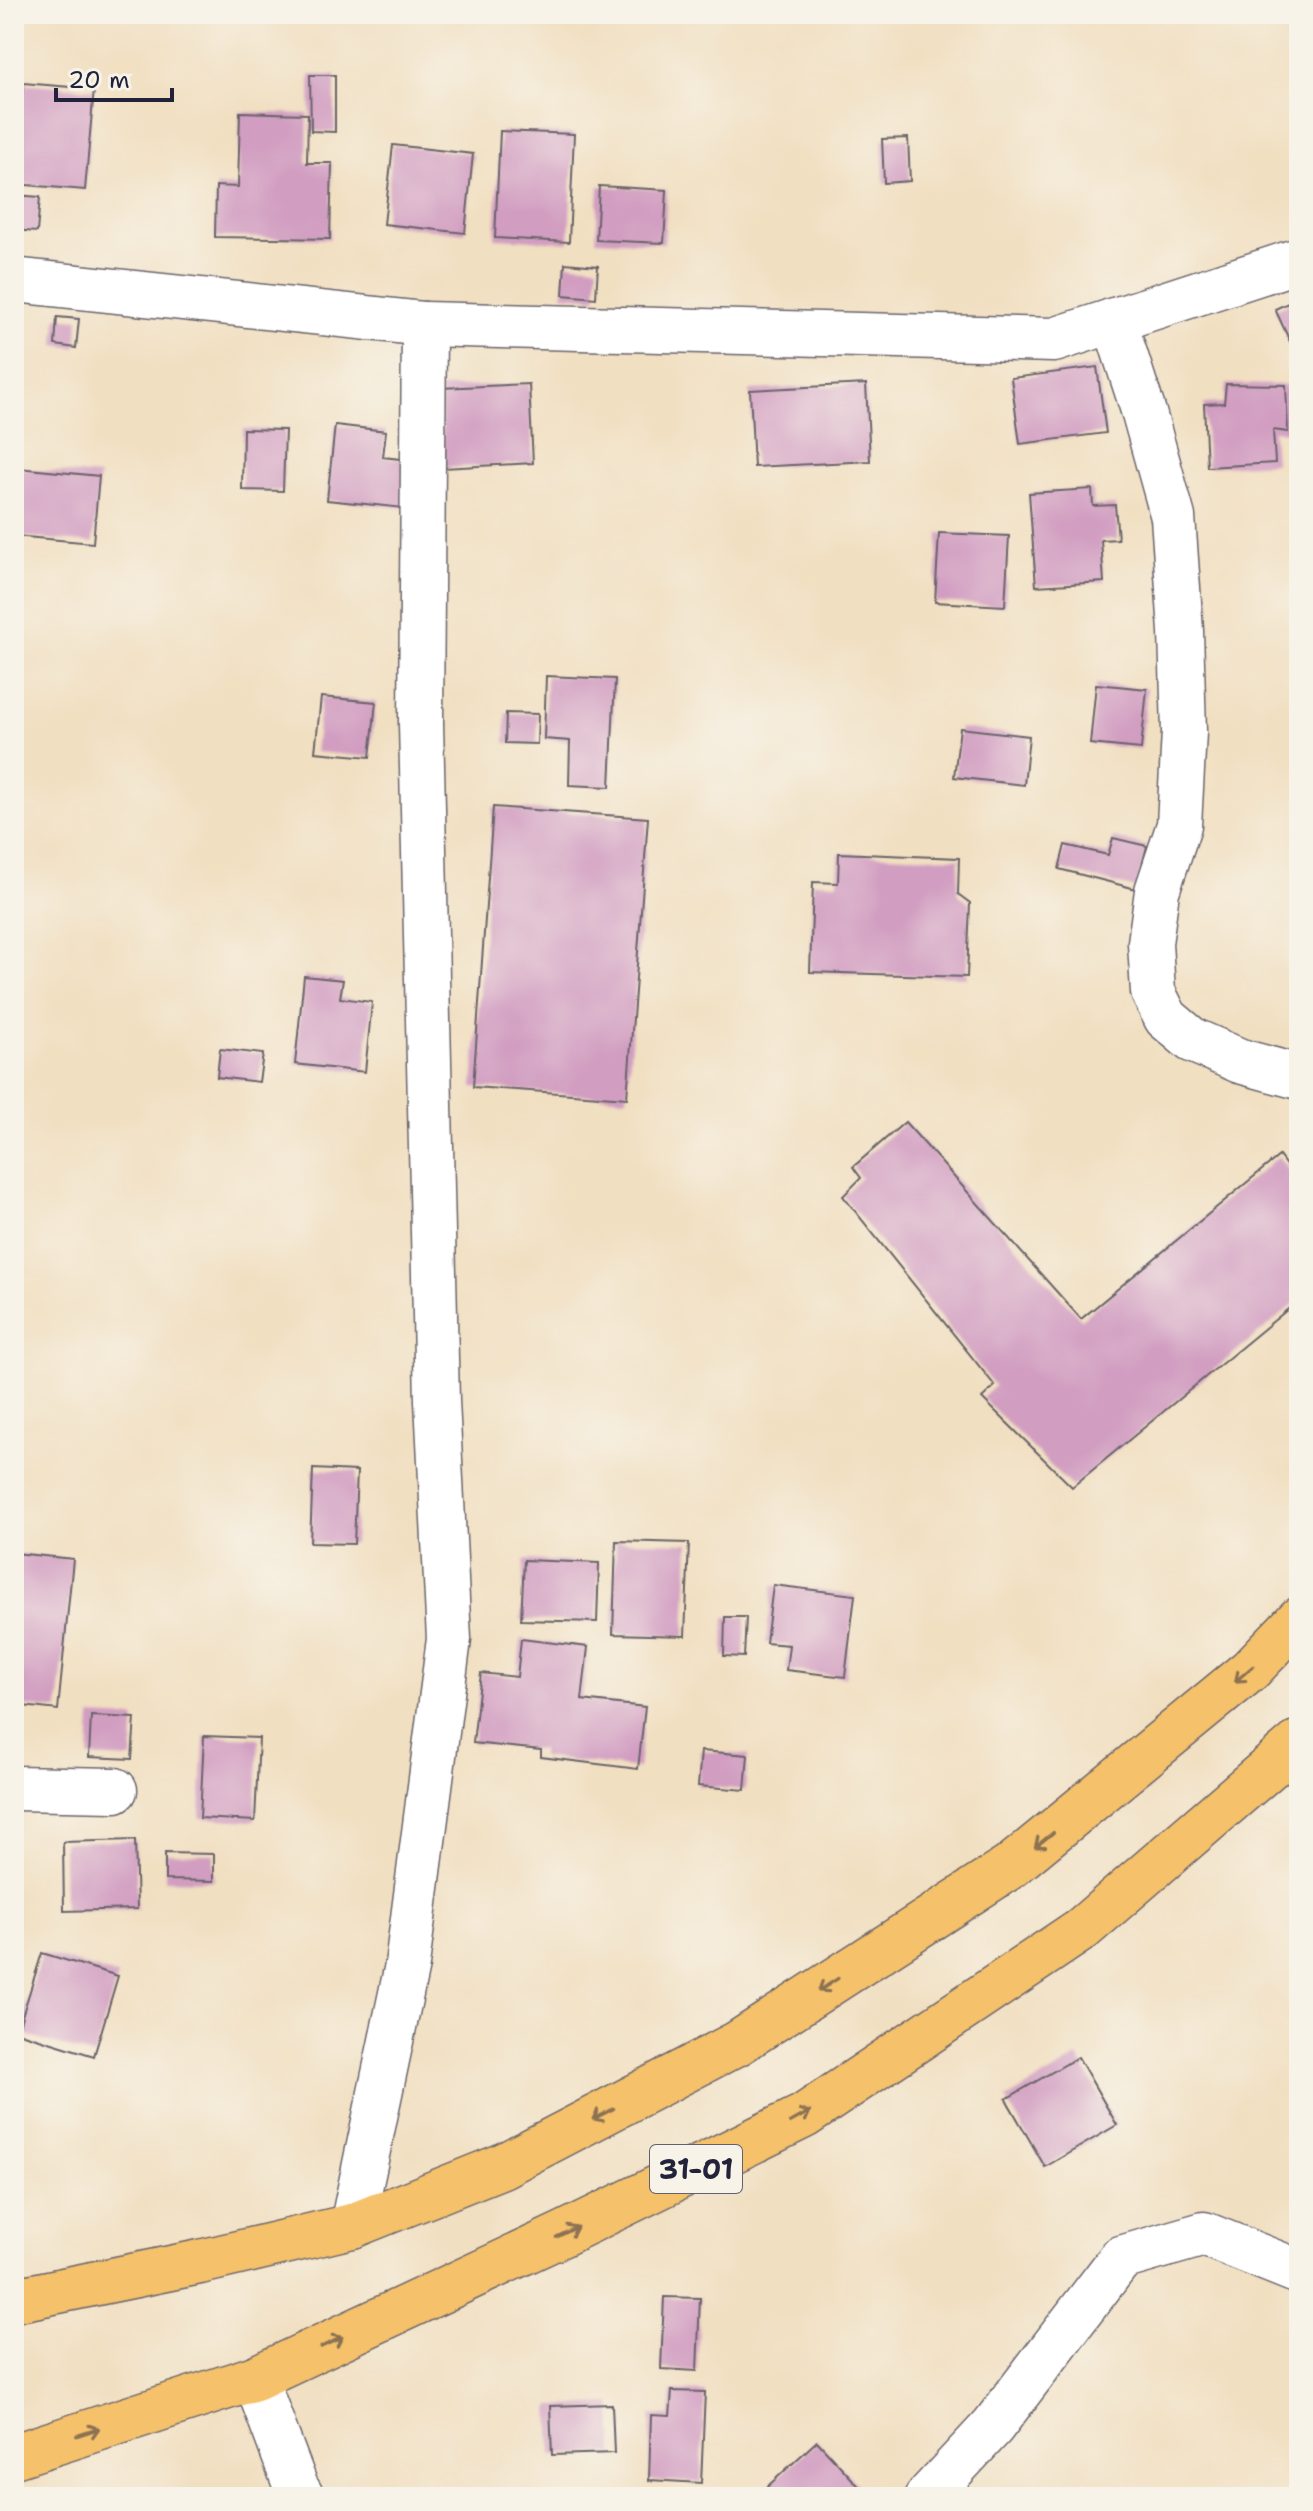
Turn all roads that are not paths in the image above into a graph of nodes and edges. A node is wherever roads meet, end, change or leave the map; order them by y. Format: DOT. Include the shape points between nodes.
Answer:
graph roads {
  1 [pos="1299,260"];
  2 [pos="14,280"];
  3 [pos="1114,320"];
  4 [pos="424,324"];
  5 [pos="1299,1077"];
  6 [pos="1299,1619"];
  7 [pos="1299,1742"];
  8 [pos="14,1788"];
  9 [pos="115,1790"];
  10 [pos="352,2226"];
  11 [pos="1299,2272"];
  12 [pos="14,2300"];
  13 [pos="255,2378"];
  14 [pos="14,2456"];
  15 [pos="302,2497"];
  16 [pos="927,2497"];
  1 -- 3 [label="street"];
  2 -- 4 [label="street"];
  3 -- 4 [label="street" via="1054,340"];
  3 -- 5 [label="street" via="1173,517 1181,631 1184,732 1179,825 1157,891 1150,943 1153,992 1166,1018 1192,1040 1240,1061"];
  4 -- 10 [label="street" via="421,724 437,1401 449,1639 407,1965"];
  6 -- 10 [label="highway, one-way" via="1250,1670 1010,1867 738,2043 502,2166"];
  13 -- 7 [label="highway, 31-01, one-way" via="804,2116 1082,1929"];
  8 -- 9 [label="street"];
  10 -- 12 [label="highway"];
  11 -- 16 [label="street" via="1204,2234 1121,2258 993,2426"];
  14 -- 13 [label="highway, 31-01, one-way"];
  13 -- 15 [label="street"];
}
